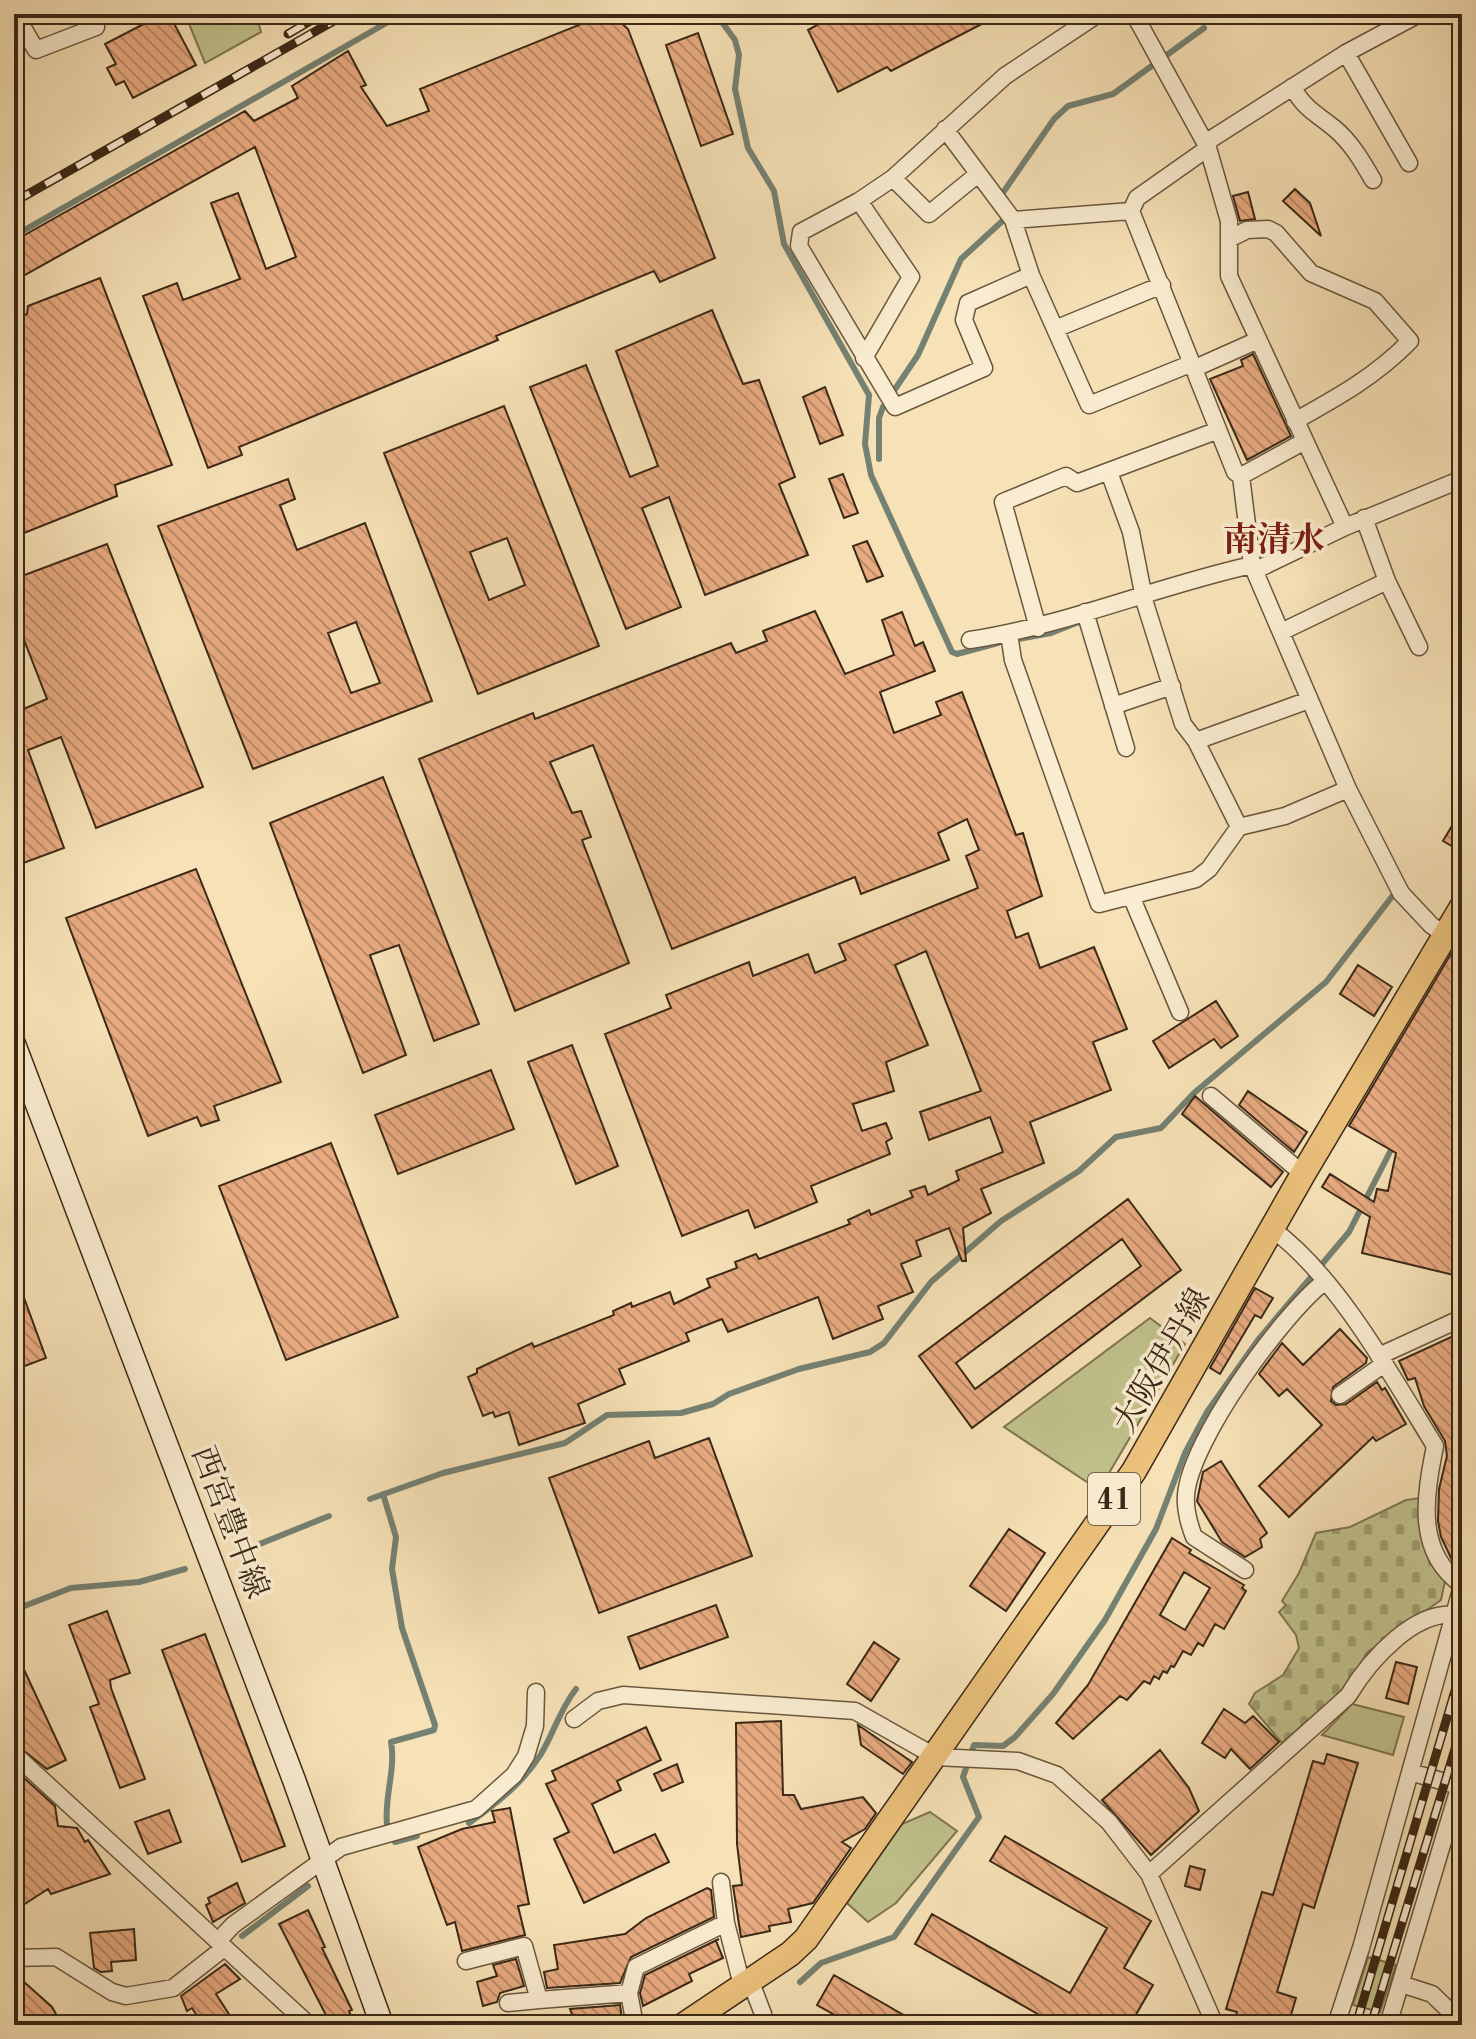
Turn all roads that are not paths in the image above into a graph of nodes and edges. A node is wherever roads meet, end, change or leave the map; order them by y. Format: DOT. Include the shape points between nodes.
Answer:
graph roads {
  1 [pos="90,14"];
  2 [pos="1098,14"];
  3 [pos="1134,14"];
  4 [pos="1415,15"];
  5 [pos="21,32"];
  6 [pos="1346,53"];
  7 [pos="1292,87"];
  8 [pos="945,129"];
  9 [pos="1206,146"];
  10 [pos="1409,163"];
  11 [pos="978,174"];
  12 [pos="893,178"];
  13 [pos="1373,180"];
  14 [pos="859,201"];
  15 [pos="1131,211"];
  16 [pos="1013,220"];
  17 [pos="1231,238"];
  18 [pos="1031,275"];
  19 [pos="1162,285"];
  20 [pos="1055,329"];
  21 [pos="1258,340"];
  22 [pos="864,358"];
  23 [pos="1191,366"];
  24 [pos="1295,421"];
  25 [pos="1216,431"];
  26 [pos="1305,441"];
  27 [pos="1109,472"];
  28 [pos="1241,476"];
  29 [pos="1462,479"];
  30 [pos="1364,518"];
  31 [pos="1343,523"];
  32 [pos="1248,566"];
  33 [pos="1387,581"];
  34 [pos="1145,598"];
  35 [pos="1086,617"];
  36 [pos="1038,628"];
  37 [pos="1281,632"];
  38 [pos="1010,639"];
  39 [pos="970,640"];
  40 [pos="1419,647"];
  41 [pos="1172,686"];
  42 [pos="1309,700"];
  43 [pos="1113,706"];
  44 [pos="1196,741"];
  45 [pos="1126,748"];
  46 [pos="1348,789"];
  47 [pos="1239,827"];
  48 [pos="1131,896"];
  49 [pos="1462,907"];
  50 [pos="1445,935"];
  51 [pos="1180,1012"];
  52 [pos="14,1044"];
  53 [pos="1211,1096"];
  54 [pos="1303,1174"];
  55 [pos="1272,1229"];
  56 [pos="1324,1282"];
  57 [pos="1462,1318"];
  58 [pos="1382,1360"];
  59 [pos="1340,1395"];
  60 [pos="1245,1570"];
  61 [pos="1462,1585"];
  62 [pos="1458,1615"];
  63 [pos="536,1692"];
  64 [pos="574,1719"];
  65 [pos="14,1754"];
  66 [pos="936,1757"];
  67 [pos="1410,1772"];
  68 [pos="1461,1782"];
  69 [pos="324,1860"];
  70 [pos="1149,1874"];
  71 [pos="721,1882"];
  72 [pos="726,1923"];
  73 [pos="221,1944"];
  74 [pos="14,1958"];
  75 [pos="466,1961"];
  76 [pos="746,1982"];
  77 [pos="1401,1984"];
  78 [pos="629,1993"];
  79 [pos="539,2000"];
  80 [pos="508,2003"];
  81 [pos="1462,2023"];
  82 [pos="309,2025"];
  83 [pos="382,2025"];
  84 [pos="635,2025"];
  85 [pos="684,2025"];
  86 [pos="757,2025"];
  87 [pos="1215,2025"];
  88 [pos="1336,2025"];
  89 [pos="1388,2025"];
  1 -- 5 [label="street" via="96,27 36,50"];
  2 -- 8 [label="street" via="1005,76"];
  3 -- 9 [label="street"];
  4 -- 6 [label="street"];
  6 -- 7 [label="street"];
  6 -- 10 [label="street"];
  7 -- 9 [label="street"];
  7 -- 13 [label="street" via="1306,109 1334,128 1359,155"];
  8 -- 11 [label="street"];
  8 -- 12 [label="street"];
  9 -- 15 [label="street" via="1137,198"];
  9 -- 17 [label="street"];
  11 -- 12 [label="street" via="929,214"];
  11 -- 16 [label="street"];
  12 -- 14 [label="street"];
  14 -- 22 [label="street" via="911,277"];
  14 -- 22 [label="street" via="801,232 799,246"];
  15 -- 16 [label="street"];
  15 -- 19 [label="street"];
  16 -- 18 [label="street"];
  17 -- 21 [label="street" via="1229,276"];
  17 -- 24 [label="street" via="1247,230 1276,233 1311,273 1375,301 1410,341 1359,386"];
  18 -- 20 [label="street"];
  18 -- 22 [label="street" via="968,303 964,320 984,368 895,407"];
  19 -- 20 [label="street"];
  19 -- 23 [label="street"];
  20 -- 23 [label="street" via="1089,405"];
  21 -- 23 [label="street"];
  21 -- 24 [label="street"];
  23 -- 25 [label="street"];
  24 -- 26 [label="street"];
  25 -- 27 [label="street"];
  25 -- 28 [label="street"];
  26 -- 28 [label="street"];
  26 -- 31 [label="street"];
  27 -- 34 [label="street" via="1131,532"];
  27 -- 36 [label="street" via="1077,483 1066,476 1003,502"];
  28 -- 32 [label="street"];
  29 -- 30 [label="street"];
  30 -- 31 [label="street"];
  30 -- 33 [label="street"];
  31 -- 32 [label="street"];
  32 -- 34 [label="street"];
  32 -- 37 [label="street"];
  33 -- 37 [label="street"];
  33 -- 40 [label="street"];
  34 -- 35 [label="street"];
  34 -- 41 [label="street"];
  35 -- 36 [label="street"];
  35 -- 43 [label="street"];
  36 -- 38 [label="street"];
  37 -- 42 [label="street"];
  38 -- 39 [label="street"];
  38 -- 48 [label="street" via="1099,904"];
  41 -- 43 [label="street"];
  41 -- 44 [label="street" via="1183,724"];
  42 -- 44 [label="street"];
  42 -- 46 [label="street"];
  43 -- 45 [label="street"];
  44 -- 47 [label="street"];
  46 -- 47 [label="street" via="1285,816"];
  46 -- 50 [label="street" via="1401,893"];
  47 -- 48 [label="street" via="1196,879"];
  48 -- 51 [label="street"];
  49 -- 50 [label="main road, 大阪伊丹線 / 41"];
  50 -- 54 [label="main road, 大阪伊丹線 / 41"];
  52 -- 69 [label="main road, 西宮豊中線"];
  53 -- 54 [label="street"];
  54 -- 55 [label="main road, 大阪伊丹線 / 41"];
  55 -- 56 [label="street" via="1292,1243"];
  55 -- 66 [label="main road, 大阪伊丹線 / 41" via="1134,1471"];
  56 -- 58 [label="street"];
  56 -- 60 [label="street" via="1255,1361 1202,1444 1186,1494 1194,1537"];
  57 -- 58 [label="street"];
  58 -- 59 [label="street"];
  58 -- 61 [label="street" via="1435,1446 1425,1502 1427,1525 1436,1560"];
  61 -- 62 [label="street"];
  62 -- 67 [label="street"];
  62 -- 70 [label="street" via="1435,1614 1390,1644 1370,1661 1348,1696"];
  63 -- 69 [label="street" via="535,1726 526,1756 514,1775 476,1809 341,1847"];
  64 -- 66 [label="street" via="598,1701 623,1695 844,1710 870,1718"];
  65 -- 73 [label="street"];
  66 -- 70 [label="street" via="1018,1761 1057,1775 1109,1822"];
  66 -- 76 [label="main road, 大阪伊丹線 / 41" via="806,1939"];
  67 -- 68 [label="street"];
  67 -- 88 [label="street"];
  68 -- 77 [label="street"];
  69 -- 73 [label="street" via="233,1925"];
  69 -- 83 [label="main road, 西宮豊中線"];
  70 -- 87 [label="street"];
  71 -- 72 [label="street"];
  72 -- 76 [label="street"];
  72 -- 78 [label="street" via="636,1967"];
  73 -- 74 [label="street" via="173,1988 126,1996 56,1957"];
  73 -- 82 [label="street"];
  75 -- 79 [label="street" via="524,1946"];
  76 -- 85 [label="main road, 大阪伊丹線 / 41"];
  76 -- 86 [label="street" via="763,2014"];
  77 -- 81 [label="street" via="1432,1994"];
  77 -- 89 [label="street"];
  78 -- 79 [label="street"];
  78 -- 84 [label="street"];
  79 -- 80 [label="street"];
}
